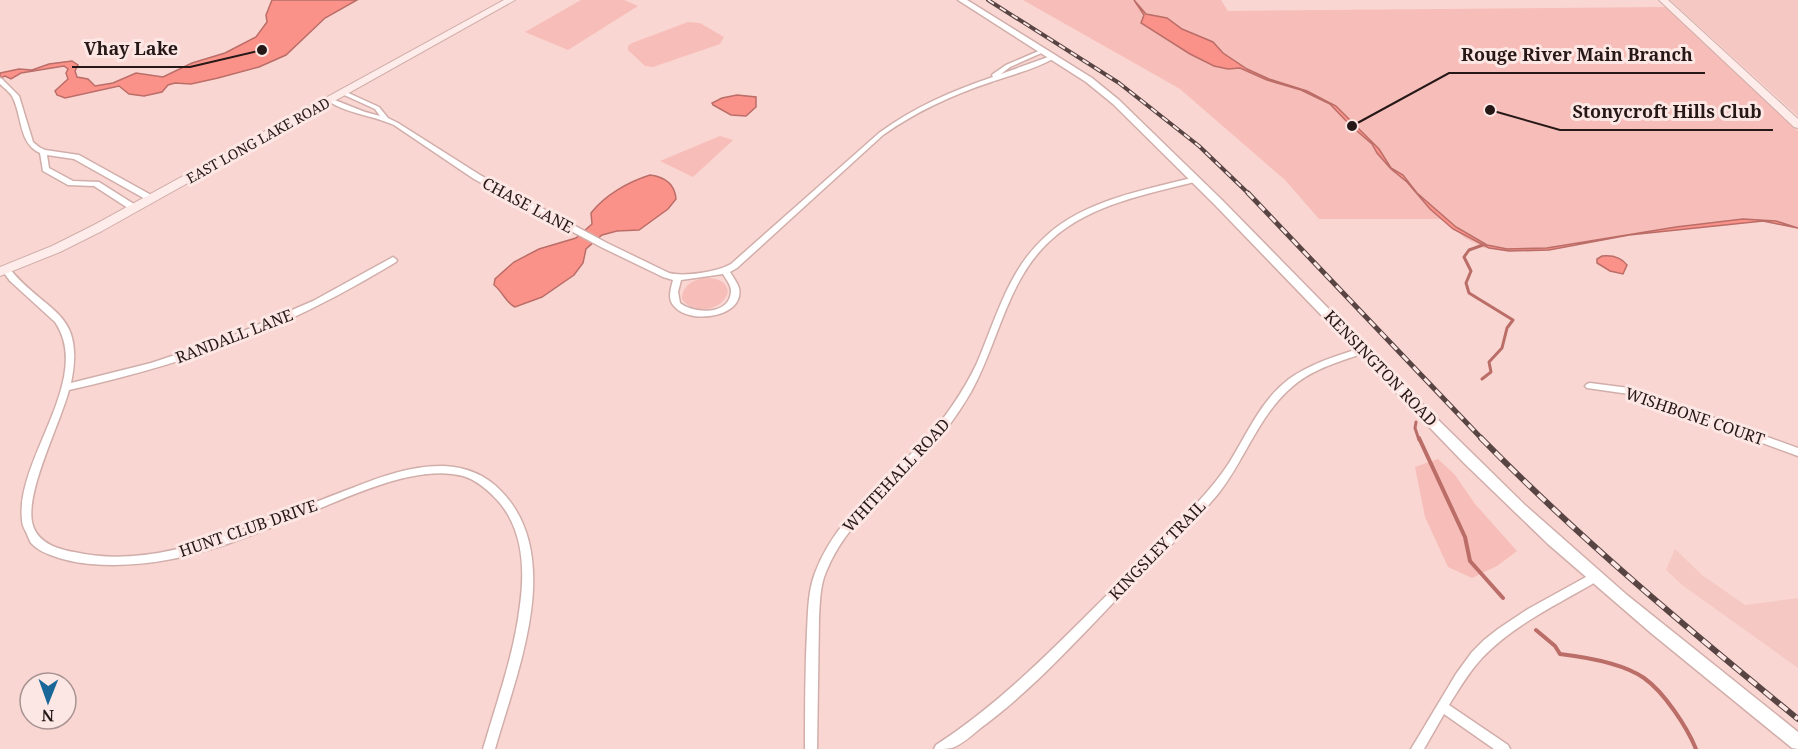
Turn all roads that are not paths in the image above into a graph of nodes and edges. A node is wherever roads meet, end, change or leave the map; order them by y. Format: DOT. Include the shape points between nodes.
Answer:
graph roads {
  1 [pos="511,0"];
  2 [pos="962,0"];
  3 [pos="1663,0"];
  4 [pos="1048,54"];
  5 [pos="991,78"];
  6 [pos="3,82"];
  7 [pos="344,93"];
  8 [pos="330,100"];
  9 [pos="386,119"];
  10 [pos="1798,125"];
  11 [pos="43,152"];
  12 [pos="111,177"];
  13 [pos="1195,179"];
  14 [pos="96,184"];
  15 [pos="128,187"];
  16 [pos="115,195"];
  17 [pos="150,198"];
  18 [pos="134,208"];
  19 [pos="393,260"];
  20 [pos="3,271"];
  21 [pos="725,271"];
  22 [pos="678,278"];
  23 [pos="1364,350"];
  24 [pos="1590,386"];
  25 [pos="65,388"];
  26 [pos="1798,452"];
  27 [pos="1595,577"];
  28 [pos="1443,707"];
  29 [pos="1798,742"];
  30 [pos="489,749"];
  31 [pos="810,749"];
  32 [pos="940,749"];
  33 [pos="1417,749"];
  34 [pos="1504,749"];
  1 -- 7 [label="main road, EAST LONG LAKE ROAD"];
  2 -- 4 [label="street, KENSINGTON ROAD"];
  3 -- 10 [label="main road"];
  4 -- 5 [label="street, CHASE LANE" via="1008,66"];
  4 -- 5 [label="street, CHASE LANE" via="1018,72"];
  4 -- 13 [label="street, KENSINGTON ROAD" via="1104,92"];
  5 -- 21 [label="street, CHASE LANE" via="895,123"];
  6 -- 11 [label="street" via="16,96 30,142"];
  7 -- 8 [label="main road, EAST LONG LAKE ROAD"];
  7 -- 9 [label="street, CHASE LANE" via="377,108"];
  8 -- 9 [label="street, CHASE LANE"];
  8 -- 17 [label="main road, EAST LONG LAKE ROAD"];
  9 -- 22 [label="street, CHASE LANE" via="463,169 604,245"];
  11 -- 12 [label="street" via="73,155"];
  11 -- 14 [label="street" via="46,169 71,183"];
  12 -- 14 [label="street"];
  12 -- 15 [label="street"];
  13 -- 23 [label="street, KENSINGTON ROAD"];
  13 -- 31 [label="street, WHITEHALL ROAD" via="1081,216 1060,228 1034,252 1014,279 981,362 952,416 837,538 815,592"];
  14 -- 16 [label="street"];
  15 -- 16 [label="street"];
  15 -- 17 [label="street"];
  16 -- 18 [label="street"];
  17 -- 18 [label="main road, EAST LONG LAKE ROAD"];
  18 -- 20 [label="main road, EAST LONG LAKE ROAD" via="75,240"];
  19 -- 25 [label="street, RANDALL LANE" via="317,303 239,337 149,368"];
  20 -- 25 [label="street, HUNT CLUB DRIVE" via="50,312 68,335 71,357"];
  21 -- 22 [label="street, CHASE LANE"];
  21 -- 22 [label="street" via="735,292 733,299 707,315 692,314 676,304"];
  23 -- 27 [label="street, KENSINGTON ROAD" via="1492,482"];
  23 -- 32 [label="street, KINGSLEY TRAIL" via="1323,364 1288,384 1272,401 1231,470 1194,512 1024,685 987,718"];
  24 -- 26 [label="street, WISHBONE COURT" via="1638,394"];
  25 -- 30 [label="street, HUNT CLUB DRIVE" via="26,478 19,512 30,535 45,547 66,555 117,562 181,552 424,471 463,472 490,487 519,524 528,582 520,639"];
  27 -- 28 [label="street" via="1494,639 1470,664"];
  27 -- 29 [label="street, KENSINGTON ROAD"];
  28 -- 33 [label="street"];
  28 -- 34 [label="street"];
}
